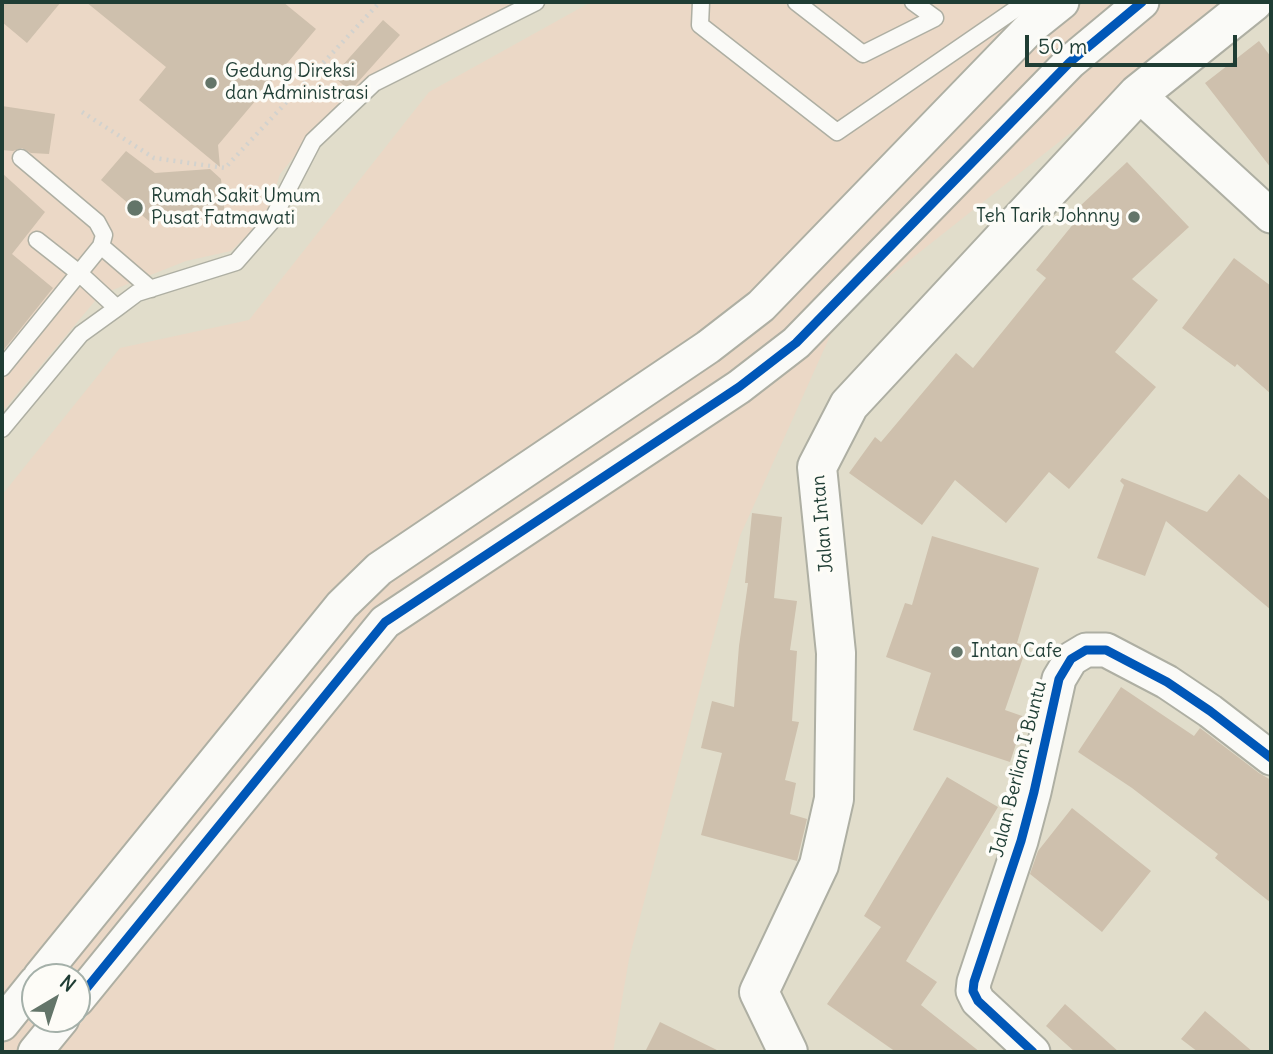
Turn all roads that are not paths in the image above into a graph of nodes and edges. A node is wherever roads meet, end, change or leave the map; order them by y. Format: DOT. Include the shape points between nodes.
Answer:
graph roads {
  1 [pos="536,2"];
  2 [pos="701,2"];
  3 [pos="796,2"];
  4 [pos="913,2"];
  5 [pos="1062,2"];
  6 [pos="1142,2"];
  7 [pos="1253,2"];
  8 [pos="1031,10"];
  9 [pos="1138,94"];
  10 [pos="21,158"];
  11 [pos="1271,216"];
  12 [pos="37,240"];
  13 [pos="102,246"];
  14 [pos="79,273"];
  15 [pos="151,289"];
  16 [pos="117,307"];
  17 [pos="708,347"];
  18 [pos="2,368"];
  19 [pos="739,387"];
  20 [pos="2,429"];
  21 [pos="1271,758"];
  22 [pos="51,963"];
  23 [pos="91,983"];
  24 [pos="21,1000"];
  25 [pos="2,1024"];
  26 [pos="51,1033"];
  27 [pos="35,1052"];
  28 [pos="788,1052"];
  29 [pos="1033,1052"];
  1 -- 15 [label="lane" via="374,83 313,141 271,222 236,261"];
  2 -- 8 [label="lane" via="700,25 837,132"];
  3 -- 4 [label="lane" via="863,54 935,18"];
  5 -- 8 [label="street"];
  6 -- 19 [label="street" via="1070,62 796,343"];
  7 -- 9 [label="street, Jalan Intan"];
  8 -- 17 [label="street" via="761,306"];
  9 -- 11 [label="street"];
  9 -- 28 [label="street, Jalan Intan" via="849,405 817,467 836,653 834,799 819,865 759,992"];
  10 -- 13 [label="lane" via="97,222 104,234"];
  12 -- 14 [label="lane"];
  13 -- 14 [label="lane"];
  13 -- 15 [label="lane"];
  14 -- 16 [label="lane"];
  14 -- 18 [label="lane"];
  15 -- 16 [label="lane"];
  16 -- 20 [label="lane" via="81,334"];
  17 -- 19 [label="street"];
  17 -- 22 [label="street" via="379,569 342,605"];
  19 -- 23 [label="street" via="384,622"];
  21 -- 29 [label="street, Jalan Berlian I Buntu" via="1189,697 1106,650 1086,650 1071,659 1059,679 1021,841 973,991"];
  24 -- 25 [label="street"];
  26 -- 27 [label="street"];
}
